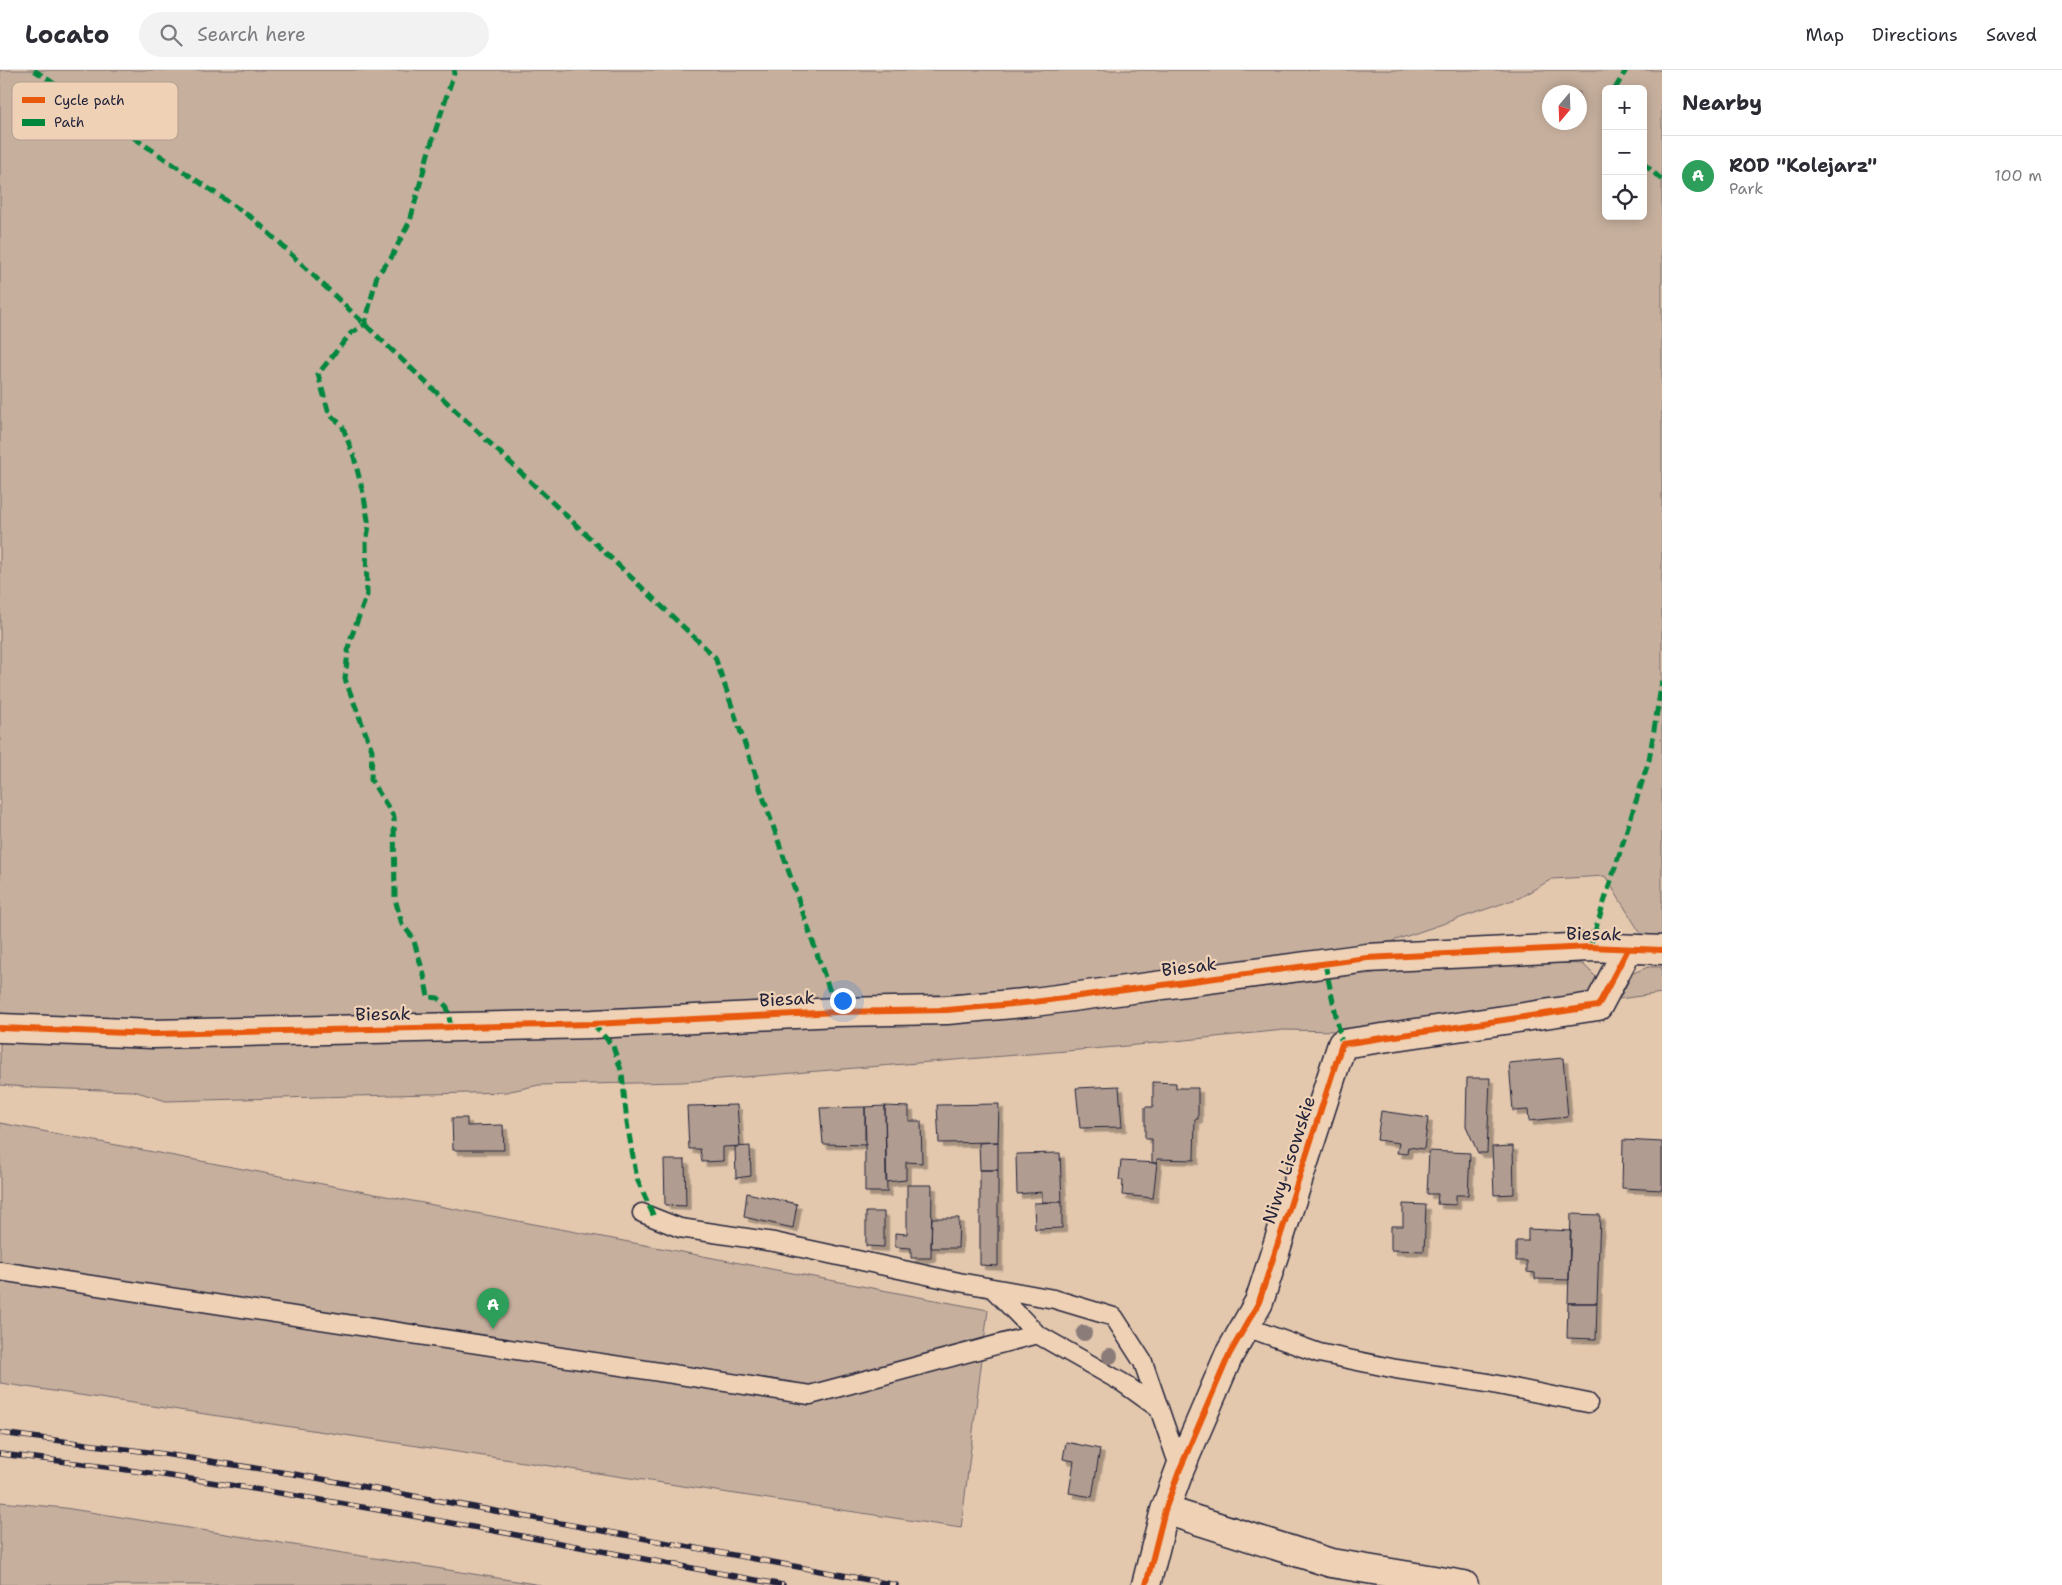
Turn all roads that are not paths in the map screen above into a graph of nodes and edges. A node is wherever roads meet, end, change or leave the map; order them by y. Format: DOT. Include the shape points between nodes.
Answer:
graph roads {
  1 [pos="1628,950"];
  2 [pos="1662,950"];
  3 [pos="0,1028"];
  4 [pos="642,1214"];
  5 [pos="0,1271"];
  6 [pos="992,1288"];
  7 [pos="1246,1327"];
  8 [pos="1038,1334"];
  9 [pos="1588,1403"];
  10 [pos="1158,1408"];
  11 [pos="1180,1469"];
  12 [pos="1165,1510"];
  13 [pos="1146,1585"];
  14 [pos="1464,1585"];
  1 -- 2 [label="street, Biesak"];
  1 -- 3 [label="street, Biesak" via="1590,947 1367,958 1034,1002 947,1010 594,1024 163,1034"];
  1 -- 7 [label="street, Niwy Lisowskie" via="1598,1006 1342,1044 1259,1302"];
  4 -- 6 [label="lane" via="680,1228 774,1242"];
  5 -- 8 [label="lane" via="810,1395"];
  6 -- 8 [label="lane"];
  6 -- 10 [label="lane" via="1054,1299 1114,1317 1143,1362"];
  7 -- 9 [label="lane" via="1319,1353 1396,1370 1488,1383"];
  7 -- 11 [label="street, Niwy Lisowskie" via="1229,1355"];
  8 -- 10 [label="lane" via="1123,1383"];
  10 -- 11 [label="lane"];
  11 -- 12 [label="street, Niwy Lisowskie"];
  12 -- 13 [label="street, Niwy Lisowskie"];
  12 -- 14 [label="street" via="1330,1562"];
}
